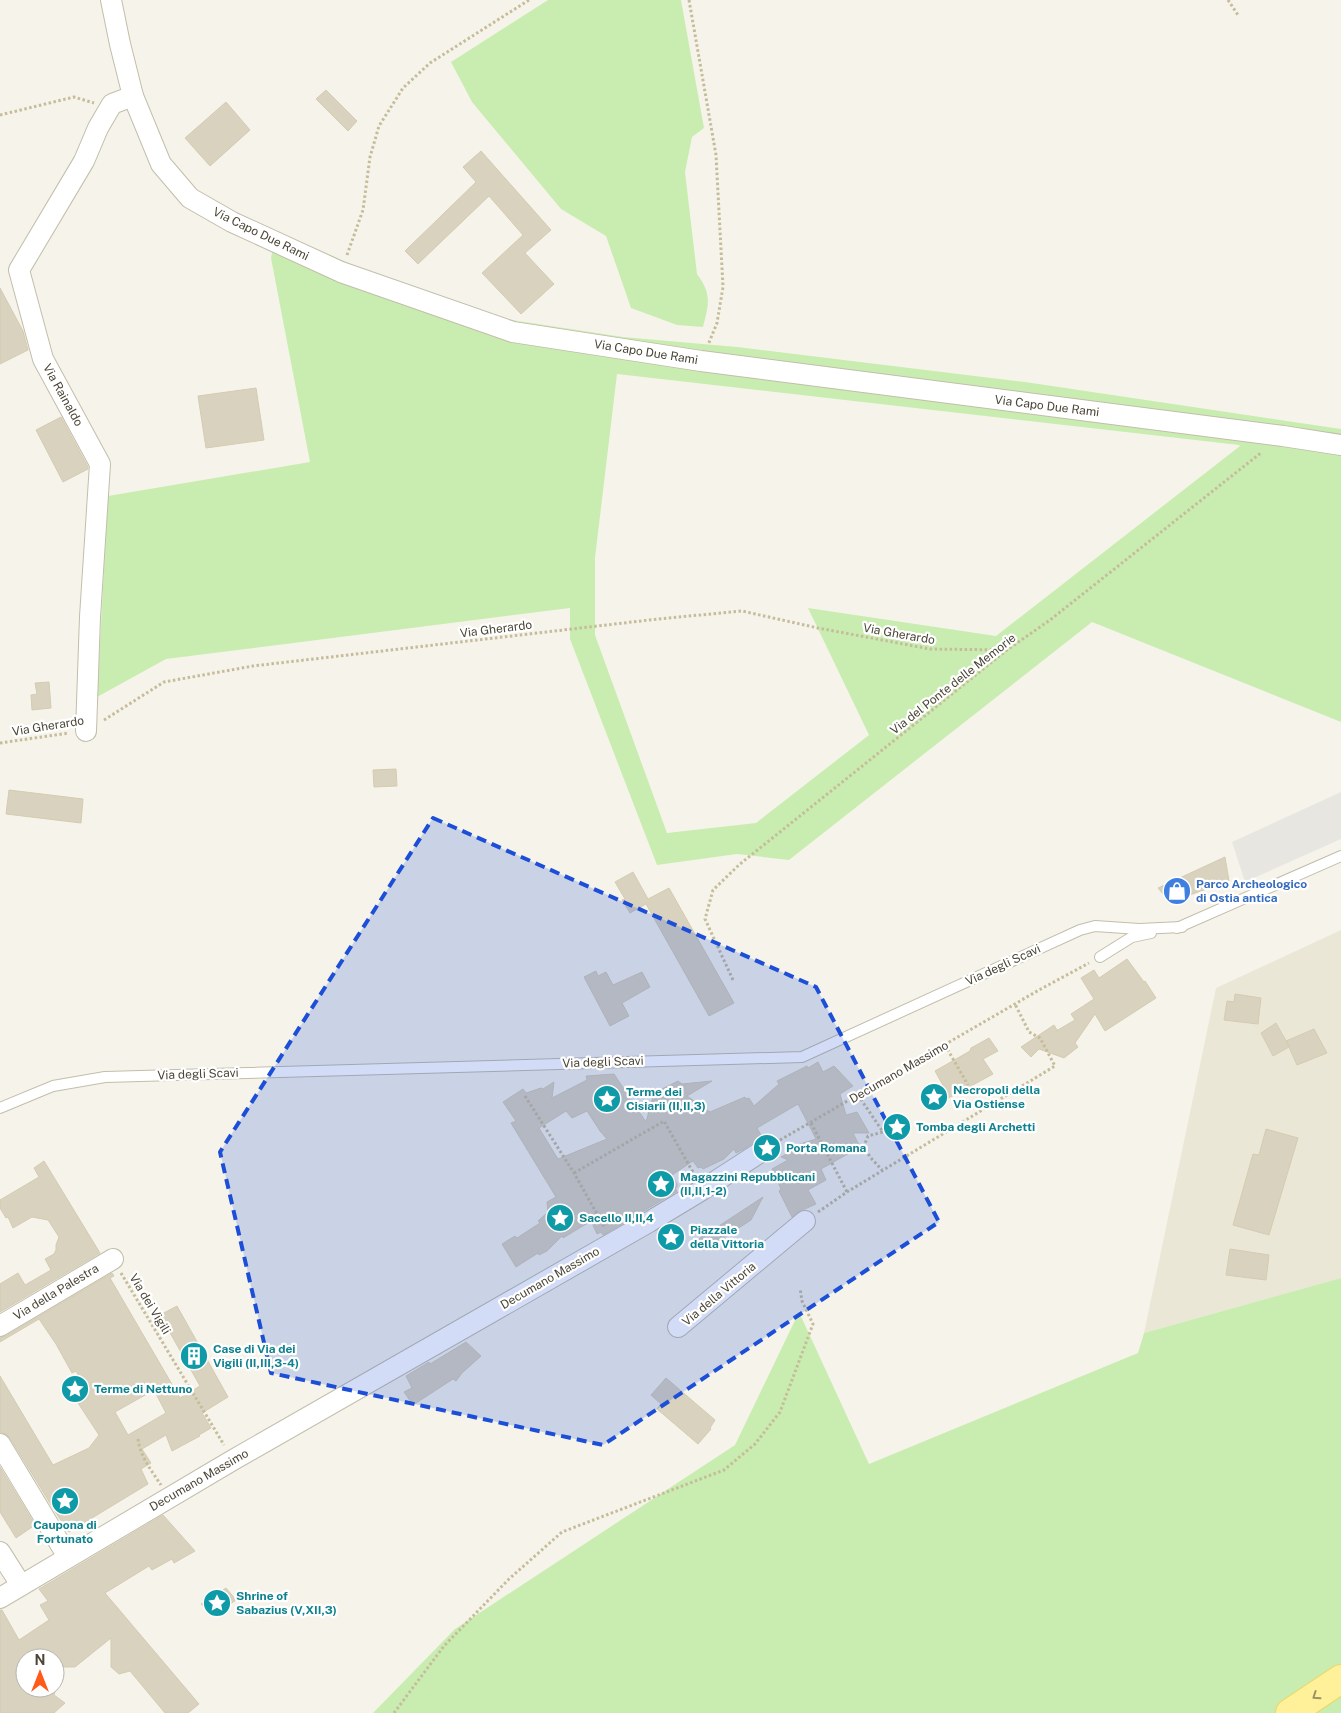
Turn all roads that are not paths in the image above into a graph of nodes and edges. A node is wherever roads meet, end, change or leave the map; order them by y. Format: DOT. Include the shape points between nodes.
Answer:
graph roads {
  1 [pos="111,0"];
  2 [pos="134,96"];
  3 [pos="1341,445"];
  4 [pos="86,731"];
  5 [pos="1341,856"];
  6 [pos="1182,927"];
  7 [pos="1100,957"];
  8 [pos="0,1108"];
  9 [pos="767,1148"];
  10 [pos="805,1221"];
  11 [pos="113,1259"];
  12 [pos="0,1326"];
  13 [pos="678,1327"];
  14 [pos="0,1444"];
  15 [pos="0,1552"];
  16 [pos="68,1557"];
  17 [pos="22,1585"];
  18 [pos="0,1598"];
  19 [pos="1341,1679"];
  20 [pos="1290,1713"];
  1 -- 2 [label="street, Via Capo Due Rami"];
  2 -- 3 [label="street, Via Capo Due Rami" via="161,164 190,198 232,222 341,272 513,332 701,361"];
  2 -- 4 [label="street, Via Rainaldo" via="112,104 84,161 19,270 43,359 100,464"];
  5 -- 6 [label="lane, Via degli Scavi"];
  6 -- 7 [label="lane, Via degli Scavi" via="1132,937"];
  6 -- 8 [label="lane, Via degli Scavi" via="1095,926 1080,930 802,1057 105,1076 53,1086"];
  9 -- 16 [label="street, Decumano Massimo" via="702,1190"];
  10 -- 13 [label="street, Via della Vittoria"];
  11 -- 12 [label="street, Via della Palestra"];
  14 -- 16 [label="street"];
  15 -- 17 [label="street"];
  16 -- 17 [label="street, Decumano Massimo"];
  17 -- 18 [label="street, Decumano Massimo"];
  19 -- 20 [label="main road, one-way"];
}
